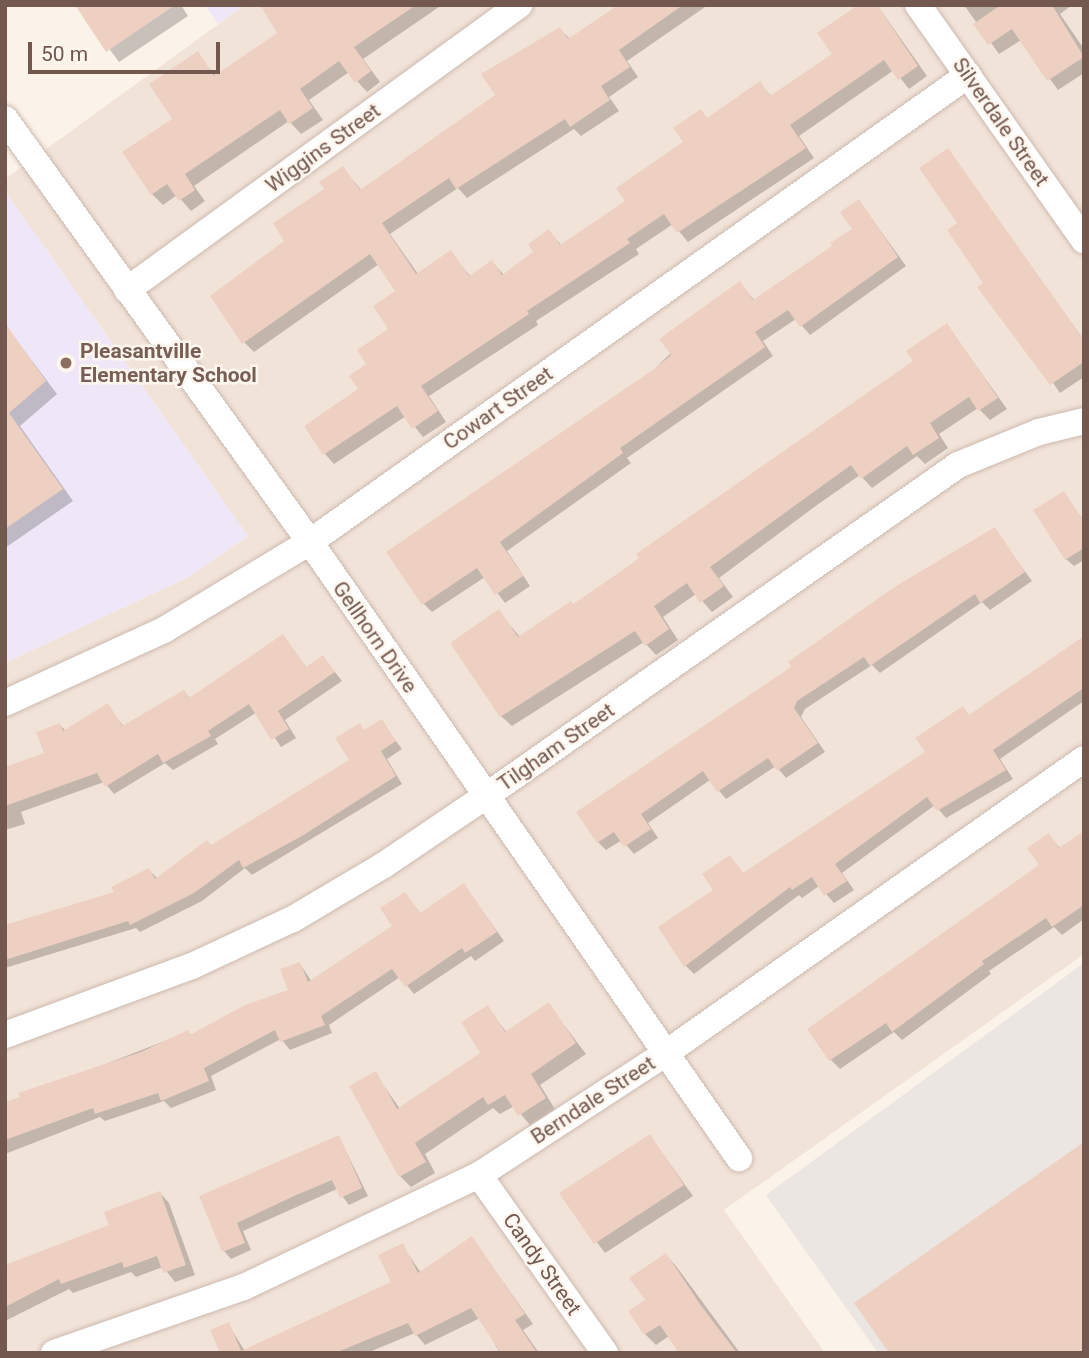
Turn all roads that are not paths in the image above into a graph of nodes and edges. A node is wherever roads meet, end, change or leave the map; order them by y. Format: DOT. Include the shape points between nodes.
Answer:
graph roads {
  1 [pos="519,5"];
  2 [pos="918,5"];
  3 [pos="968,75"];
  4 [pos="5,120"];
  5 [pos="1084,240"];
  6 [pos="127,290"];
  7 [pos="1084,421"];
  8 [pos="310,542"];
  9 [pos="5,703"];
  10 [pos="1084,759"];
  11 [pos="486,796"];
  12 [pos="5,1035"];
  13 [pos="666,1053"];
  14 [pos="739,1158"];
  15 [pos="479,1175"];
  16 [pos="54,1353"];
  17 [pos="605,1353"];
  1 -- 6 [label="street, Wiggins Street"];
  2 -- 3 [label="street, Silverdale Street"];
  3 -- 5 [label="street, Silverdale Street"];
  3 -- 8 [label="street, Cowart Street"];
  4 -- 6 [label="street, Gellhorn Drive"];
  6 -- 8 [label="street, Gellhorn Drive"];
  7 -- 11 [label="street, Tilgham Street" via="1039,432 958,465"];
  8 -- 9 [label="street, Cowart Street" via="164,630"];
  8 -- 11 [label="street, Gellhorn Drive"];
  10 -- 13 [label="street, Berndale Street"];
  11 -- 12 [label="street, Tilgham Street" via="293,919 192,966"];
  11 -- 13 [label="street, Gellhorn Drive"];
  13 -- 14 [label="street, Gellhorn Drive"];
  13 -- 15 [label="street, Berndale Street"];
  15 -- 16 [label="street, Berndale Street" via="244,1287"];
  15 -- 17 [label="street, Candy Street"];
}
